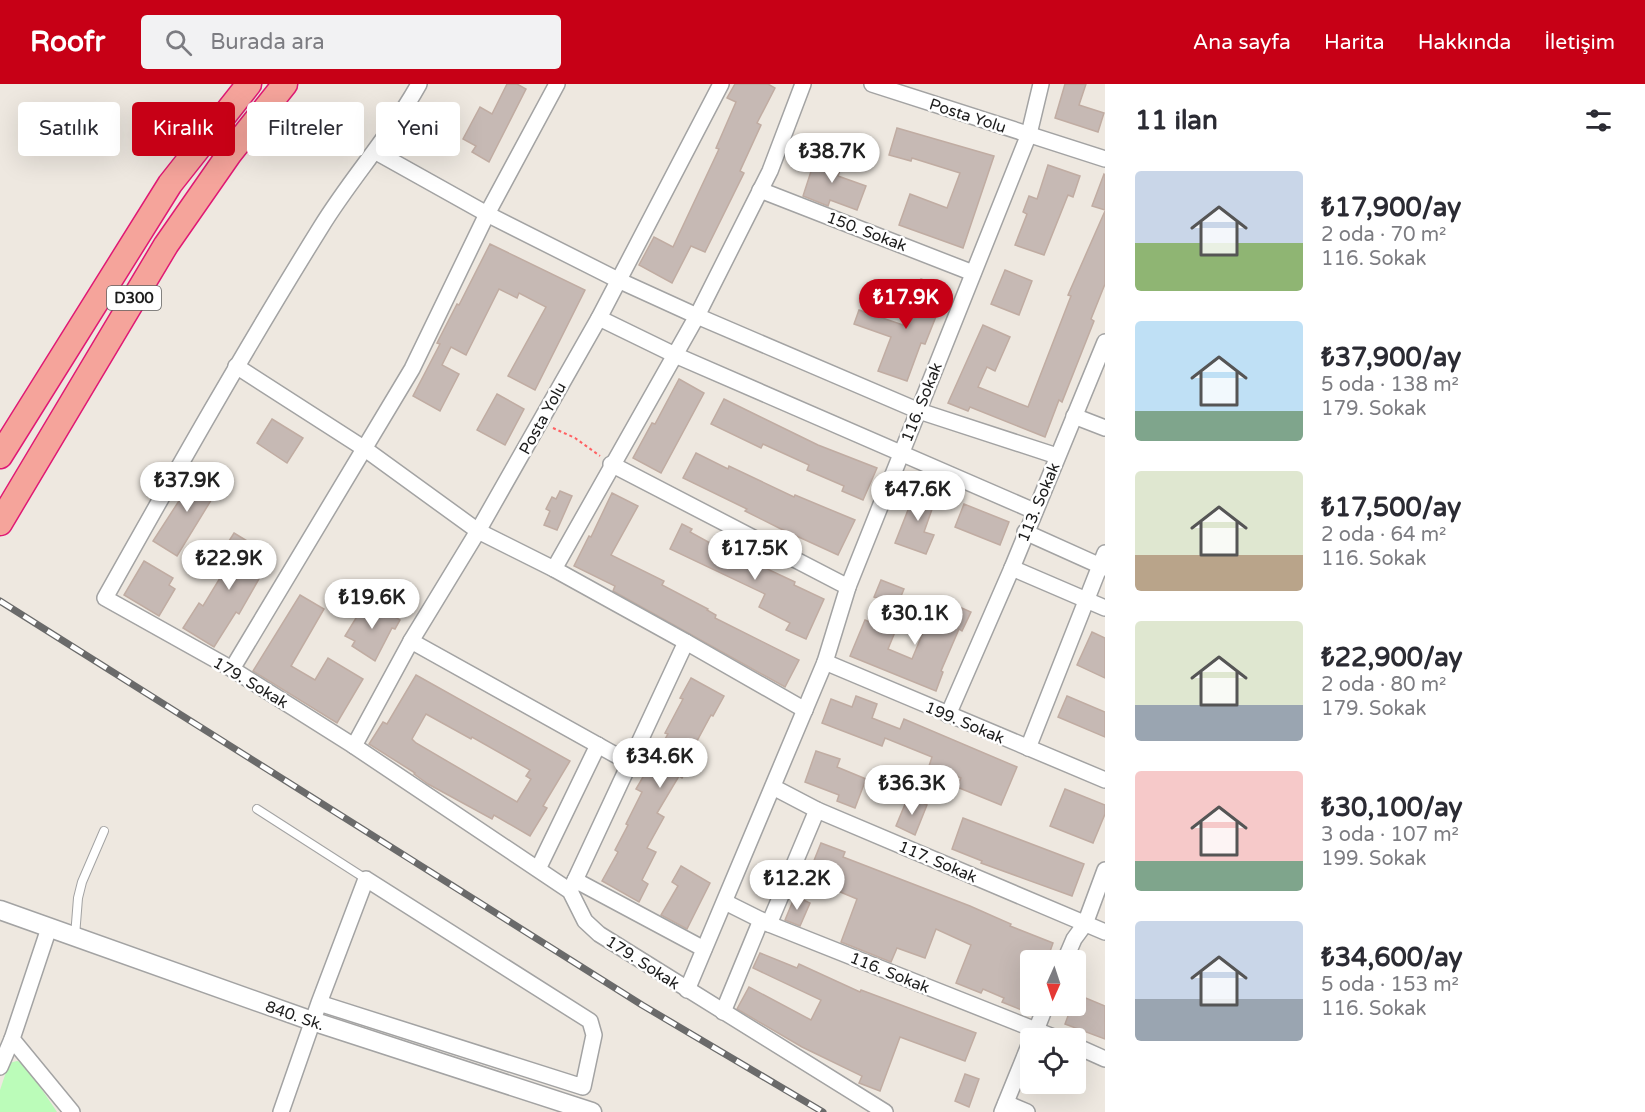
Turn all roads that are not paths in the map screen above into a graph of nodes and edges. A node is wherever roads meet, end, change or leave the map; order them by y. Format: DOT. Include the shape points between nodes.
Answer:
graph roads {
  1 [pos="249,84"];
  2 [pos="285,84"];
  3 [pos="419,84"];
  4 [pos="557,84"];
  5 [pos="721,84"];
  6 [pos="803,84"];
  7 [pos="872,84"];
  8 [pos="1041,84"];
  9 [pos="898,88"];
  10 [pos="408,102"];
  11 [pos="1029,134"];
  12 [pos="376,152"];
  13 [pos="383,156"];
  14 [pos="1105,159"];
  15 [pos="760,190"];
  16 [pos="487,214"];
  17 [pos="973,273"];
  18 [pos="618,280"];
  19 [pos="696,316"];
  20 [pos="599,318"];
  21 [pos="1105,342"];
  22 [pos="675,355"];
  23 [pos="236,366"];
  24 [pos="919,411"];
  25 [pos="1074,416"];
  26 [pos="1105,428"];
  27 [pos="365,448"];
  28 [pos="901,455"];
  29 [pos="0,456"];
  30 [pos="1058,456"];
  31 [pos="611,464"];
  32 [pos="1034,511"];
  33 [pos="0,523"];
  34 [pos="478,531"];
  35 [pos="1025,532"];
  36 [pos="1103,562"];
  37 [pos="1012,568"];
  38 [pos="554,569"];
  39 [pos="848,586"];
  40 [pos="1086,600"];
  41 [pos="1105,608"];
  42 [pos="411,640"];
  43 [pos="686,642"];
  44 [pos="825,662"];
  45 [pos="232,669"];
  46 [pos="805,710"];
  47 [pos="948,715"];
  48 [pos="598,746"];
  49 [pos="354,747"];
  50 [pos="1028,748"];
  51 [pos="630,763"];
  52 [pos="1105,780"];
  53 [pos="773,787"];
  54 [pos="257,809"];
  55 [pos="818,810"];
  56 [pos="104,831"];
  57 [pos="538,869"];
  58 [pos="1105,870"];
  59 [pos="366,879"];
  60 [pos="573,886"];
  61 [pos="725,903"];
  62 [pos="0,910"];
  63 [pos="765,922"];
  64 [pos="1085,924"];
  65 [pos="49,928"];
  66 [pos="1105,932"];
  67 [pos="75,938"];
  68 [pos="704,950"];
  69 [pos="1069,950"];
  70 [pos="687,990"];
  71 [pos="319,1003"];
  72 [pos="723,1012"];
  73 [pos="312,1021"];
  74 [pos="1020,1031"];
  75 [pos="12,1039"];
  76 [pos="1086,1050"];
  77 [pos="1105,1059"];
  78 [pos="0,1066"];
  79 [pos="1020,1068"];
  80 [pos="1004,1107"];
  81 [pos="72,1112"];
  82 [pos="281,1112"];
  83 [pos="592,1112"];
  84 [pos="885,1112"];
  85 [pos="1027,1112"];
  1 -- 29 [label="highway, D300" via="170,184"];
  2 -- 33 [label="highway, D300" via="230,153 166,245"];
  3 -- 10 [label="street, 179. Sokak"];
  4 -- 16 [label="street"];
  5 -- 18 [label="street, Posta Yolu"];
  6 -- 15 [label="street"];
  7 -- 9 [label="street, Posta Yolu"];
  8 -- 11 [label="street, 116. Sokak"];
  9 -- 11 [label="street, Posta Yolu"];
  11 -- 14 [label="street, Posta Yolu"];
  11 -- 17 [label="street, 116. Sokak"];
  12 -- 23 [label="street, 179. Sokak" via="323,224"];
  13 -- 16 [label="street"];
  15 -- 17 [label="street, 150. Sokak"];
  15 -- 19 [label="street"];
  16 -- 18 [label="street"];
  16 -- 27 [label="street" via="412,369"];
  17 -- 24 [label="street, 116. Sokak"];
  18 -- 19 [label="street"];
  18 -- 20 [label="street, Posta Yolu"];
  19 -- 22 [label="street"];
  19 -- 24 [label="street"];
  20 -- 22 [label="street"];
  20 -- 34 [label="street, Posta Yolu"];
  21 -- 25 [label="street, 113. Sokak"];
  22 -- 28 [label="street"];
  22 -- 31 [label="street"];
  23 -- 27 [label="street"];
  23 -- 45 [label="street, 179. Sokak" via="105,598"];
  24 -- 28 [label="street, 116. Sokak"];
  24 -- 30 [label="street"];
  25 -- 26 [label="street"];
  25 -- 30 [label="street, 113. Sokak"];
  27 -- 34 [label="street"];
  27 -- 45 [label="street"];
  28 -- 32 [label="street"];
  28 -- 39 [label="street, 116. Sokak"];
  30 -- 32 [label="street, 113. Sokak"];
  31 -- 38 [label="street"];
  31 -- 39 [label="street"];
  32 -- 35 [label="street, 113. Sokak"];
  34 -- 38 [label="street"];
  34 -- 42 [label="street, Posta Yolu"];
  35 -- 36 [label="street"];
  35 -- 37 [label="street, 113. Sokak"];
  36 -- 40 [label="street"];
  37 -- 40 [label="street"];
  37 -- 47 [label="street, 113. Sokak"];
  38 -- 43 [label="street"];
  39 -- 44 [label="street, 116. Sokak"];
  40 -- 41 [label="street"];
  40 -- 50 [label="street"];
  42 -- 48 [label="street"];
  42 -- 49 [label="street, Posta Yolu"];
  43 -- 46 [label="street"];
  43 -- 51 [label="street"];
  44 -- 46 [label="street, 116. Sokak"];
  44 -- 47 [label="street, 199. Sokak"];
  45 -- 49 [label="street, 179. Sokak"];
  46 -- 53 [label="street, 116. Sokak"];
  47 -- 50 [label="street, 199. Sokak"];
  48 -- 51 [label="street"];
  48 -- 57 [label="street"];
  49 -- 57 [label="street, 179. Sokak"];
  50 -- 52 [label="street, 199. Sokak"];
  51 -- 60 [label="street"];
  53 -- 55 [label="street, 117. Sokak"];
  53 -- 61 [label="street, 116. Sokak"];
  54 -- 59 [label="lane"];
  55 -- 63 [label="street"];
  55 -- 64 [label="street, 117. Sokak"];
  56 -- 67 [label="lane" via="82,882"];
  57 -- 60 [label="street, 179. Sokak"];
  58 -- 64 [label="street"];
  59 -- 71 [label="street"];
  59 -- 71 [label="street" via="590,1022 594,1035 583,1087"];
  60 -- 68 [label="street"];
  60 -- 70 [label="street, 179. Sokak" via="585,921 599,934"];
  61 -- 63 [label="street, 116. Sokak"];
  61 -- 68 [label="street, 116. Sokak"];
  62 -- 65 [label="street, 840. Sk."];
  63 -- 72 [label="street"];
  63 -- 74 [label="street, 116. Sokak"];
  64 -- 66 [label="street, 117. Sokak"];
  64 -- 69 [label="street"];
  65 -- 67 [label="street, 840. Sk."];
  65 -- 75 [label="street"];
  67 -- 73 [label="street, 840. Sk."];
  68 -- 70 [label="street, 116. Sokak"];
  70 -- 72 [label="street, 179. Sokak"];
  71 -- 73 [label="street"];
  72 -- 84 [label="street, 179. Sokak"];
  73 -- 82 [label="street"];
  73 -- 83 [label="street, 840. Sk."];
  75 -- 78 [label="street"];
  75 -- 81 [label="street"];
  76 -- 77 [label="street"];
  79 -- 80 [label="street"];
  80 -- 85 [label="street"];
}
